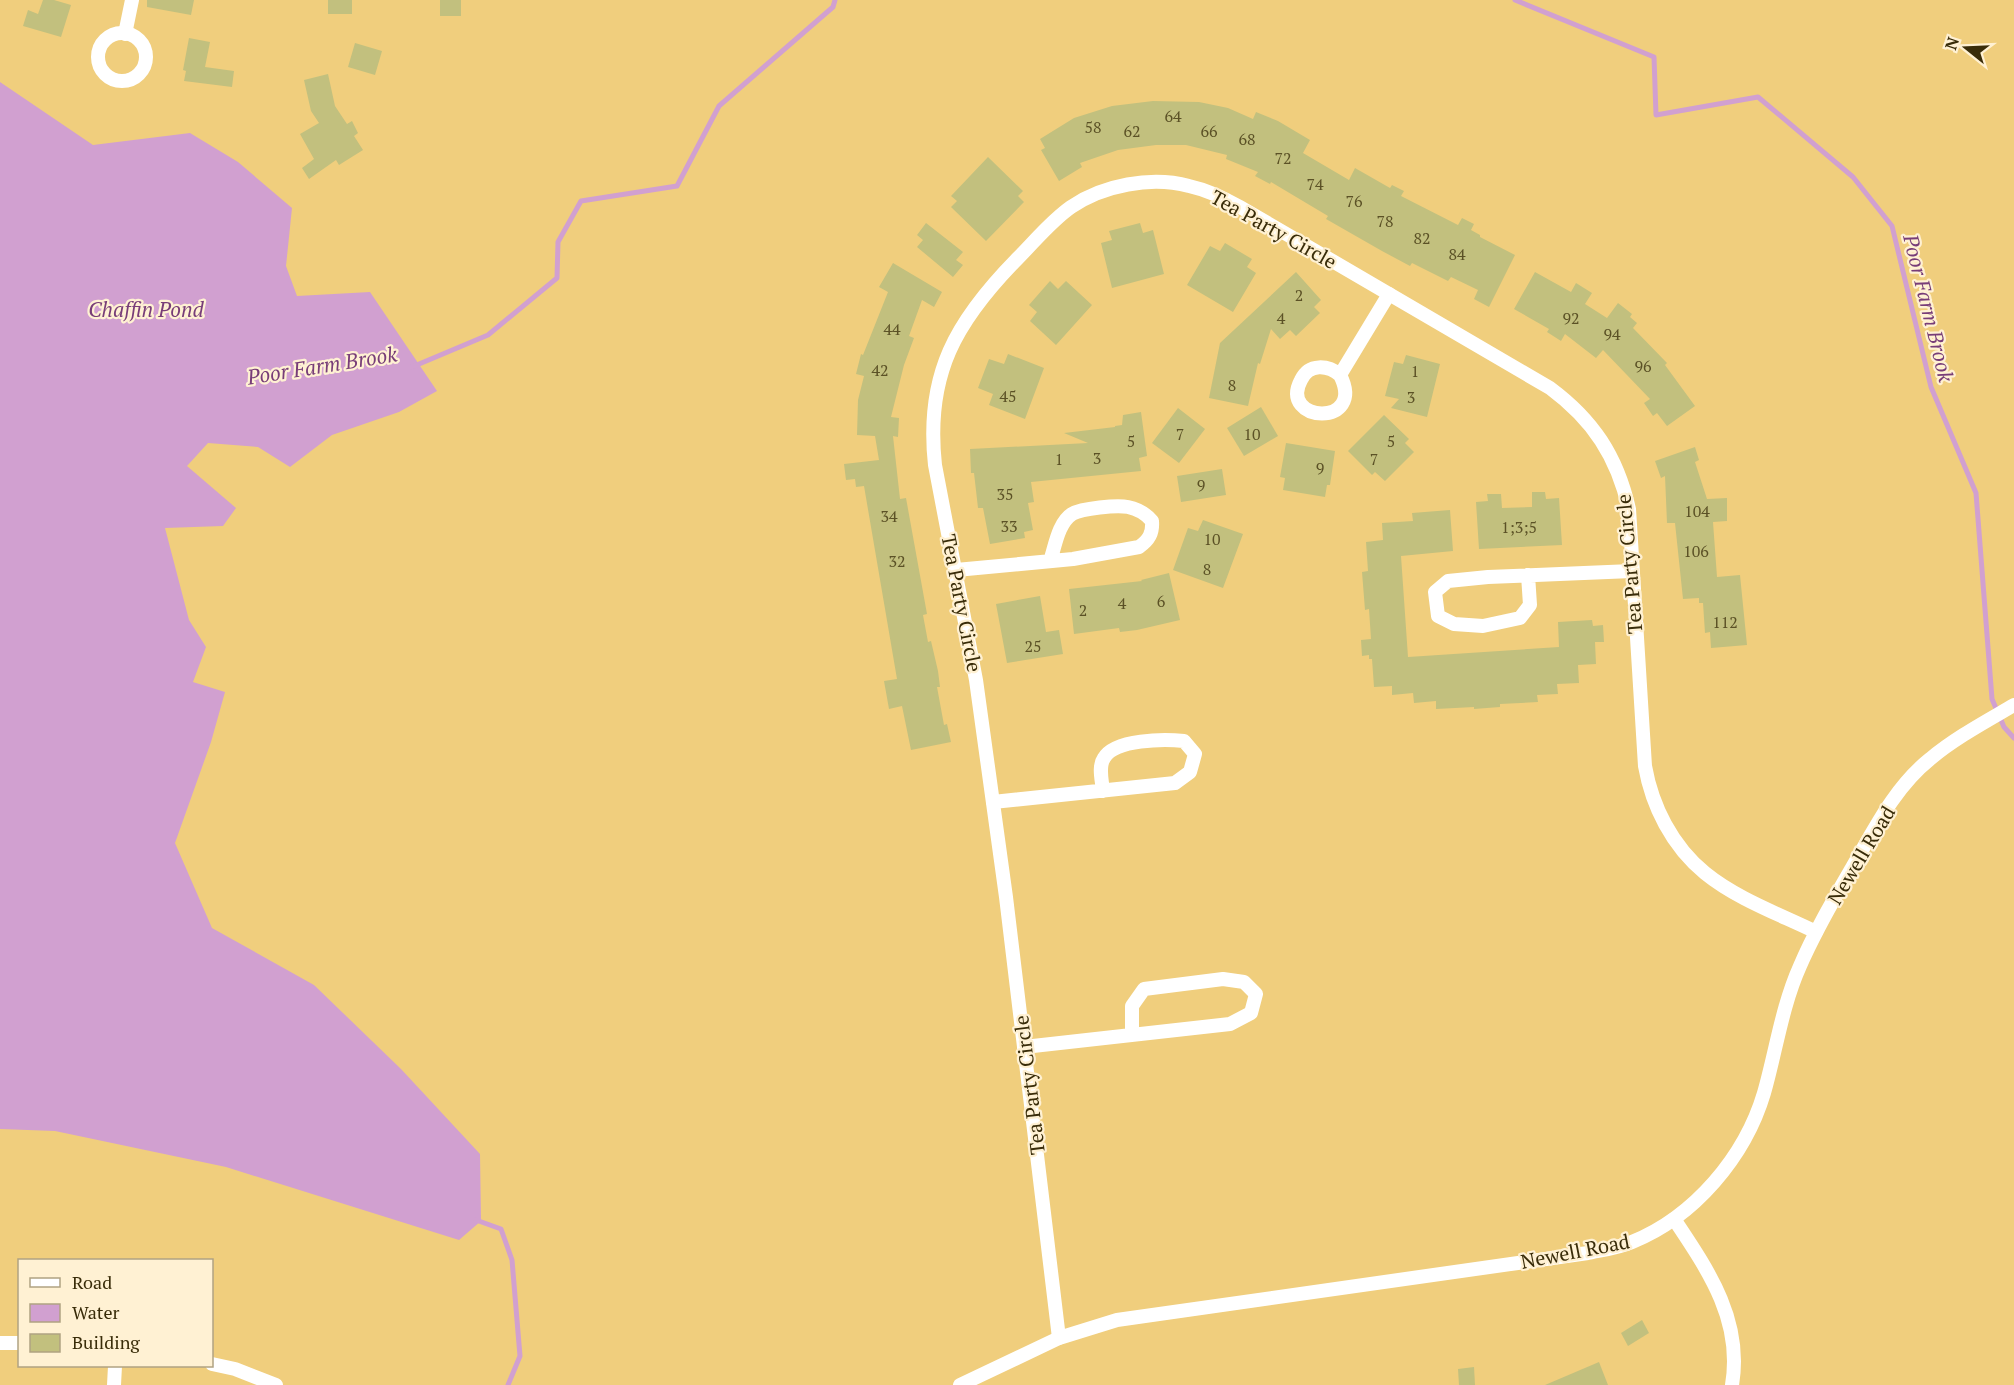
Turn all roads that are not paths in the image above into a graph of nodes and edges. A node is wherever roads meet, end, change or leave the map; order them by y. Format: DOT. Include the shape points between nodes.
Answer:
graph roads {
  1 [pos="132,0"];
  2 [pos="125,34"];
  3 [pos="1389,294"];
  4 [pos="1340,375"];
  5 [pos="1050,561"];
  6 [pos="956,570"];
  7 [pos="1632,571"];
  8 [pos="1528,575"];
  9 [pos="2009,708"];
  10 [pos="1103,791"];
  11 [pos="993,802"];
  12 [pos="1816,932"];
  13 [pos="1132,1035"];
  14 [pos="1024,1047"];
  15 [pos="1674,1219"];
  16 [pos="1059,1338"];
  17 [pos="0,1343"];
  18 [pos="18,1343"];
  19 [pos="213,1364"];
  20 [pos="115,1367"];
  21 [pos="114,1385"];
  22 [pos="276,1385"];
  23 [pos="960,1385"];
  24 [pos="1732,1385"];
  1 -- 2 [label="street"];
  3 -- 4 [label="street"];
  3 -- 6 [label="street, Tea Party Circle" via="1240,207 1188,185 1130,185 1099,193 1071,207 984,294 957,332 943,367 935,404 933,450"];
  3 -- 7 [label="street, Tea Party Circle" via="1550,388 1588,420 1610,456 1625,493"];
  5 -- 5 [label="street" via="1140,547 1153,530 1152,521 1128,507 1071,514 1060,529"];
  5 -- 6 [label="street"];
  6 -- 11 [label="street, Tea Party Circle"];
  7 -- 8 [label="street"];
  7 -- 12 [label="street, Tea Party Circle" via="1645,766 1654,803 1676,841 1704,872 1738,895"];
  8 -- 8 [label="street" via="1448,581 1435,592 1438,616 1454,624 1483,626 1520,618 1530,605"];
  9 -- 12 [label="street, Newell Road" via="1928,760 1904,786 1884,812"];
  10 -- 10 [label="street" via="1175,783 1190,772 1195,754 1184,741 1163,739 1116,747 1104,757"];
  10 -- 11 [label="street"];
  11 -- 14 [label="street, Tea Party Circle"];
  12 -- 15 [label="street, Newell Road" via="1788,1001 1754,1119 1727,1166"];
  13 -- 13 [label="street" via="1230,1024 1251,1013 1256,994 1244,982 1223,979 1144,989 1132,1006"];
  13 -- 14 [label="street"];
  14 -- 16 [label="street, Tea Party Circle"];
  15 -- 16 [label="street, Newell Road" via="1630,1243 1588,1252 1117,1320"];
  15 -- 24 [label="street" via="1709,1273 1727,1315 1734,1346"];
  16 -- 23 [label="street, Newell Road"];
  17 -- 18 [label="street"];
  19 -- 22 [label="street"];
  20 -- 21 [label="street"];
}
